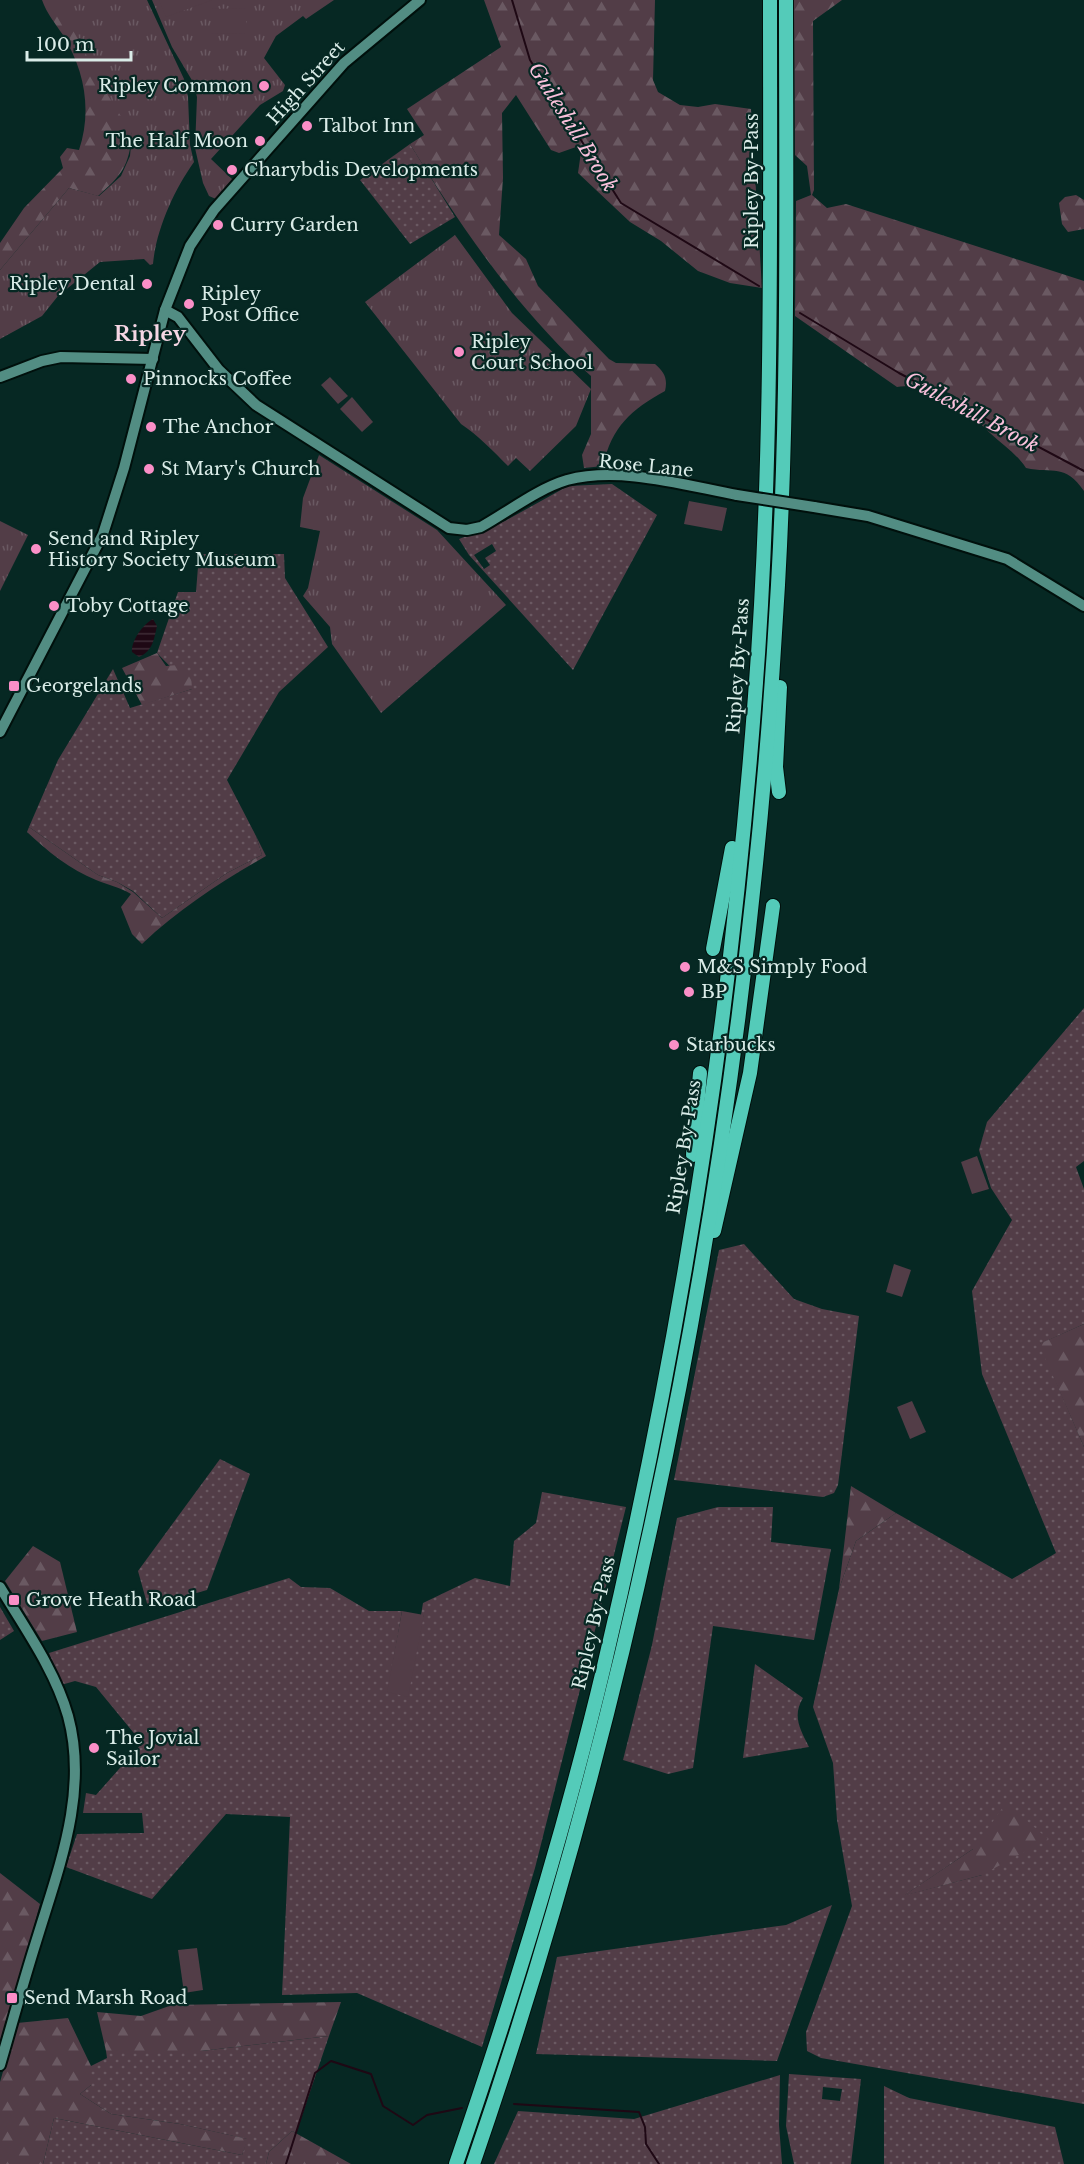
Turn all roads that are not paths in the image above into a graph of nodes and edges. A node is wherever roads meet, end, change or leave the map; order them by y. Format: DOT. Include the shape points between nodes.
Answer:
graph roads {
  1 [pos="420,0"];
  2 [pos="770,0"];
  3 [pos="786,0"];
  4 [pos="165,310"];
  5 [pos="153,359"];
  6 [pos="0,377"];
  7 [pos="778,584"];
  8 [pos="1084,606"];
  9 [pos="755,698"];
  10 [pos="0,732"];
  11 [pos="779,792"];
  12 [pos="773,906"];
  13 [pos="713,949"];
  14 [pos="700,1073"];
  15 [pos="670,1347"];
  16 [pos="685,1352"];
  17 [pos="0,1587"];
  18 [pos="1,2058"];
  19 [pos="456,2164"];
  20 [pos="473,2164"];
  1 -- 4 [label="main road, High Street" via="344,63 214,210 190,246"];
  2 -- 9 [label="highway, Ripley By-Pass" via="769,451"];
  3 -- 7 [label="highway, Ripley By-Pass" via="786,388"];
  4 -- 5 [label="main road, High Street"];
  4 -- 8 [label="main road, Rose Lane, bridge" via="178,317 219,370 256,405 449,528 481,527 554,486 586,476 617,476 868,516 1007,560"];
  5 -- 6 [label="main road" via="60,357"];
  5 -- 10 [label="main road, High Street" via="103,534"];
  7 -- 11 [label="highway"];
  7 -- 16 [label="highway, Ripley By-Pass" via="744,971"];
  9 -- 13 [label="highway"];
  9 -- 15 [label="highway, Ripley By-Pass" via="728,971"];
  12 -- 16 [label="highway" via="750,1073"];
  14 -- 15 [label="highway"];
  15 -- 19 [label="highway, Ripley By-Pass" via="604,1668 523,1959"];
  16 -- 20 [label="highway, Ripley By-Pass" via="610,1703 539,1962"];
  17 -- 18 [label="main road" via="62,1700 72,1732 75,1766 67,1838"];
}
